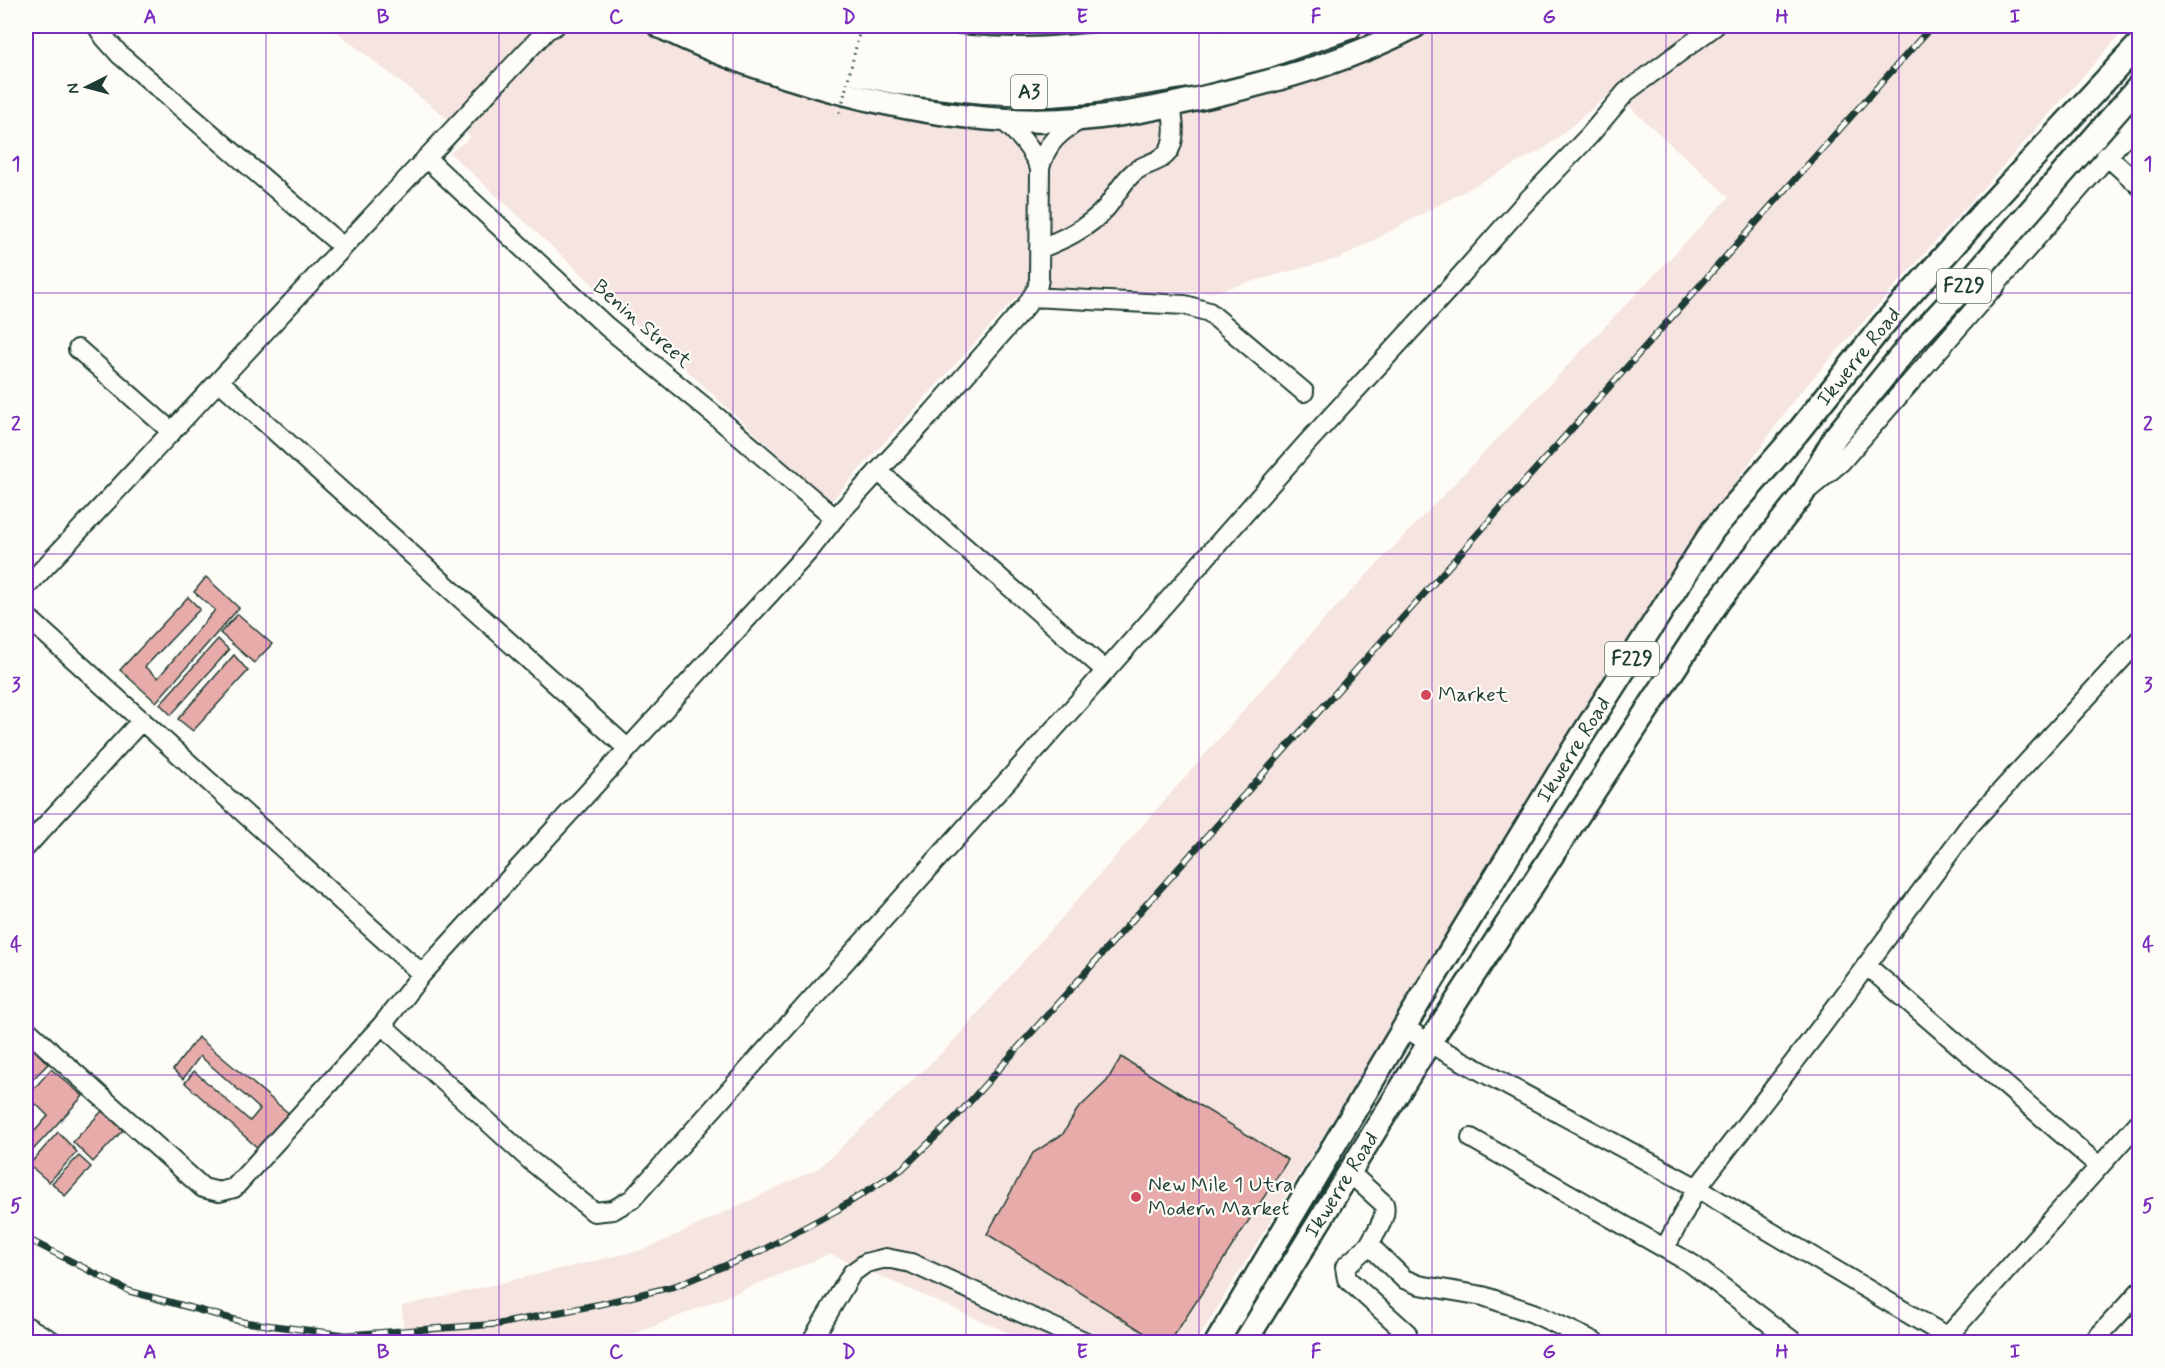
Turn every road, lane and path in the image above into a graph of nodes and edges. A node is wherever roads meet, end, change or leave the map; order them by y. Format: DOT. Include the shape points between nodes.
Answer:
graph roads {
  1 [pos="97,26"];
  2 [pos="659,26"];
  3 [pos="711,26"];
  4 [pos="775,26"];
  5 [pos="844,26"];
  6 [pos="861,26"];
  7 [pos="1213,26"];
  8 [pos="1284,26"];
  9 [pos="1348,26"];
  10 [pos="1415,26"];
  11 [pos="1715,26"];
  12 [pos="551,27"];
  13 [pos="2139,43"];
  14 [pos="2139,86"];
  15 [pos="1172,105"];
  16 [pos="840,113"];
  17 [pos="1082,119"];
  18 [pos="2139,119"];
  19 [pos="1002,120"];
  20 [pos="2106,155"];
  21 [pos="426,158"];
  22 [pos="1040,168"];
  23 [pos="2139,186"];
  24 [pos="342,246"];
  25 [pos="1039,249"];
  26 [pos="1993,286"];
  27 [pos="1963,288"];
  28 [pos="1032,297"];
  29 [pos="1883,325"];
  30 [pos="1908,347"];
  31 [pos="78,349"];
  32 [pos="219,381"];
  33 [pos="1304,392"];
  34 [pos="172,432"];
  35 [pos="878,471"];
  36 [pos="1802,495"];
  37 [pos="834,518"];
  38 [pos="26,586"];
  39 [pos="26,616"];
  40 [pos="2139,639"];
  41 [pos="1106,671"];
  42 [pos="142,720"];
  43 [pos="627,748"];
  44 [pos="26,847"];
  45 [pos="1866,965"];
  46 [pos="422,974"];
  47 [pos="382,1025"];
  48 [pos="1404,1027"];
  49 [pos="26,1029"];
  50 [pos="1429,1043"];
  51 [pos="2139,1121"];
  52 [pos="1471,1138"];
  53 [pos="2099,1166"];
  54 [pos="1350,1173"];
  55 [pos="1697,1188"];
  56 [pos="1369,1245"];
  57 [pos="1665,1248"];
  58 [pos="2139,1291"];
  59 [pos="26,1326"];
  60 [pos="1407,1333"];
  61 [pos="1952,1340"];
  62 [pos="54,1342"];
  63 [pos="811,1342"];
  64 [pos="1086,1342"];
  65 [pos="1217,1342"];
  66 [pos="1245,1342"];
  67 [pos="1595,1342"];
  68 [pos="1794,1342"];
  69 [pos="2093,1342"];
  1 -- 24 [label="street" via="120,55"];
  2 -- 19 [label="main road" via="792,79 897,104"];
  3 -- 9 [label="highway, A3" via="767,49 899,81 1051,93 1194,73 1266,55"];
  4 -- 8 [label="highway, A3" via="862,51 930,63 1049,69 1121,63 1190,51"];
  5 -- 7 [label="main road" via="943,44 1013,49 1136,40"];
  6 -- 16 [label="path, bridge"];
  10 -- 15 [label="main road" via="1323,66"];
  11 -- 41 [label="street" via="1626,92"];
  12 -- 21 [label="street"];
  13 -- 29 [label="main road, Ikwerre Road / F229"];
  14 -- 27 [label="main road, F229"];
  15 -- 17 [label="main road"];
  15 -- 25 [label="street" via="1174,132 1167,154 1137,169 1121,184 1106,208 1073,235"];
  17 -- 19 [label="main road"];
  17 -- 22 [label="street" via="1063,129 1050,143"];
  18 -- 20 [label="street, Ikwerre Road"];
  19 -- 22 [label="street" via="1023,140"];
  20 -- 23 [label="street"];
  20 -- 26 [label="street, Ikwerre Road"];
  21 -- 24 [label="street"];
  21 -- 37 [label="street, Benin Street" via="606,326"];
  22 -- 25 [label="street"];
  24 -- 32 [label="street"];
  25 -- 28 [label="street" via="1039,279"];
  26 -- 27 [label="main road"];
  26 -- 36 [label="street, Ikwerre Road" via="1841,462"];
  27 -- 30 [label="main road, F229"];
  28 -- 33 [label="street" via="1185,306 1209,312"];
  28 -- 35 [label="street"];
  29 -- 30 [label="main road"];
  29 -- 48 [label="main road, Ikwerre Road / F229" via="1797,434 1713,530"];
  30 -- 36 [label="main road, F229" via="1835,437"];
  31 -- 34 [label="street"];
  32 -- 34 [label="street"];
  32 -- 43 [label="street"];
  34 -- 38 [label="street"];
  35 -- 37 [label="street"];
  35 -- 41 [label="street"];
  36 -- 50 [label="main road, Ikwerre Road / F229" via="1718,602"];
  37 -- 43 [label="street" via="809,551"];
  39 -- 42 [label="street"];
  40 -- 45 [label="street" via="1970,825"];
  41 -- 47 [label="street" via="632,1199 614,1210 594,1212 531,1161"];
  42 -- 44 [label="street"];
  42 -- 46 [label="street"];
  43 -- 46 [label="street"];
  45 -- 53 [label="street"];
  45 -- 55 [label="street"];
  46 -- 47 [label="street"];
  47 -- 49 [label="street" via="234,1188 219,1192 204,1188"];
  48 -- 50 [label="street"];
  48 -- 65 [label="main road, Ikwerre Road / F229"];
  50 -- 54 [label="main road, Ikwerre Road / F229"];
  50 -- 55 [label="street"];
  51 -- 53 [label="street"];
  52 -- 57 [label="street"];
  53 -- 61 [label="street"];
  54 -- 56 [label="street" via="1386,1210"];
  54 -- 66 [label="main road, Ikwerre Road / F229"];
  55 -- 57 [label="street"];
  55 -- 61 [label="street"];
  56 -- 60 [label="street" via="1345,1267 1347,1279"];
  56 -- 67 [label="street" via="1404,1279 1419,1286 1483,1296 1533,1313"];
  57 -- 68 [label="street"];
  58 -- 69 [label="street"];
  59 -- 62 [label="street"];
  63 -- 64 [label="street" via="852,1273 866,1263 886,1258 911,1263"];
}
